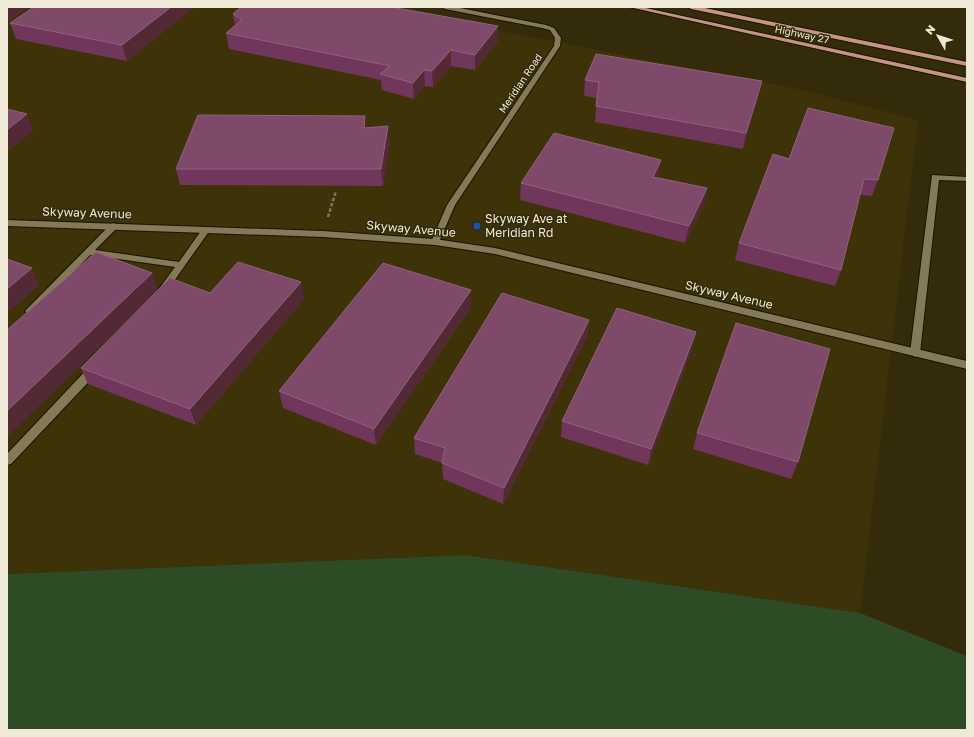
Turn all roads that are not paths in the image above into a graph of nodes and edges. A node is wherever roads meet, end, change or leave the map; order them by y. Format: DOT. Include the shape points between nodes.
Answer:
graph roads {
  1 [pos="445,7"];
  2 [pos="632,7"];
  3 [pos="691,7"];
  4 [pos="967,64"];
  5 [pos="967,80"];
  6 [pos="967,179"];
  7 [pos="7,223"];
  8 [pos="114,226"];
  9 [pos="206,230"];
  10 [pos="435,242"];
  11 [pos="88,252"];
  12 [pos="182,264"];
  13 [pos="160,296"];
  14 [pos="22,318"];
  15 [pos="916,353"];
  16 [pos="102,360"];
  17 [pos="967,365"];
  18 [pos="7,461"];
  1 -- 10 [label="street, Meridian Road" via="544,26 552,29 558,38 557,46 451,205"];
  2 -- 5 [label="main road, Highway 27"];
  3 -- 4 [label="main road, Highway 27"];
  6 -- 15 [label="street" via="935,177"];
  7 -- 8 [label="street, Skyway Avenue"];
  8 -- 9 [label="street, Skyway Avenue"];
  8 -- 11 [label="street"];
  9 -- 10 [label="street, Skyway Avenue" via="323,234"];
  9 -- 12 [label="street"];
  10 -- 15 [label="street, Skyway Avenue" via="495,251"];
  11 -- 12 [label="street"];
  11 -- 14 [label="street"];
  12 -- 13 [label="street"];
  15 -- 17 [label="street, Skyway Avenue"];
  16 -- 18 [label="street"];
}
